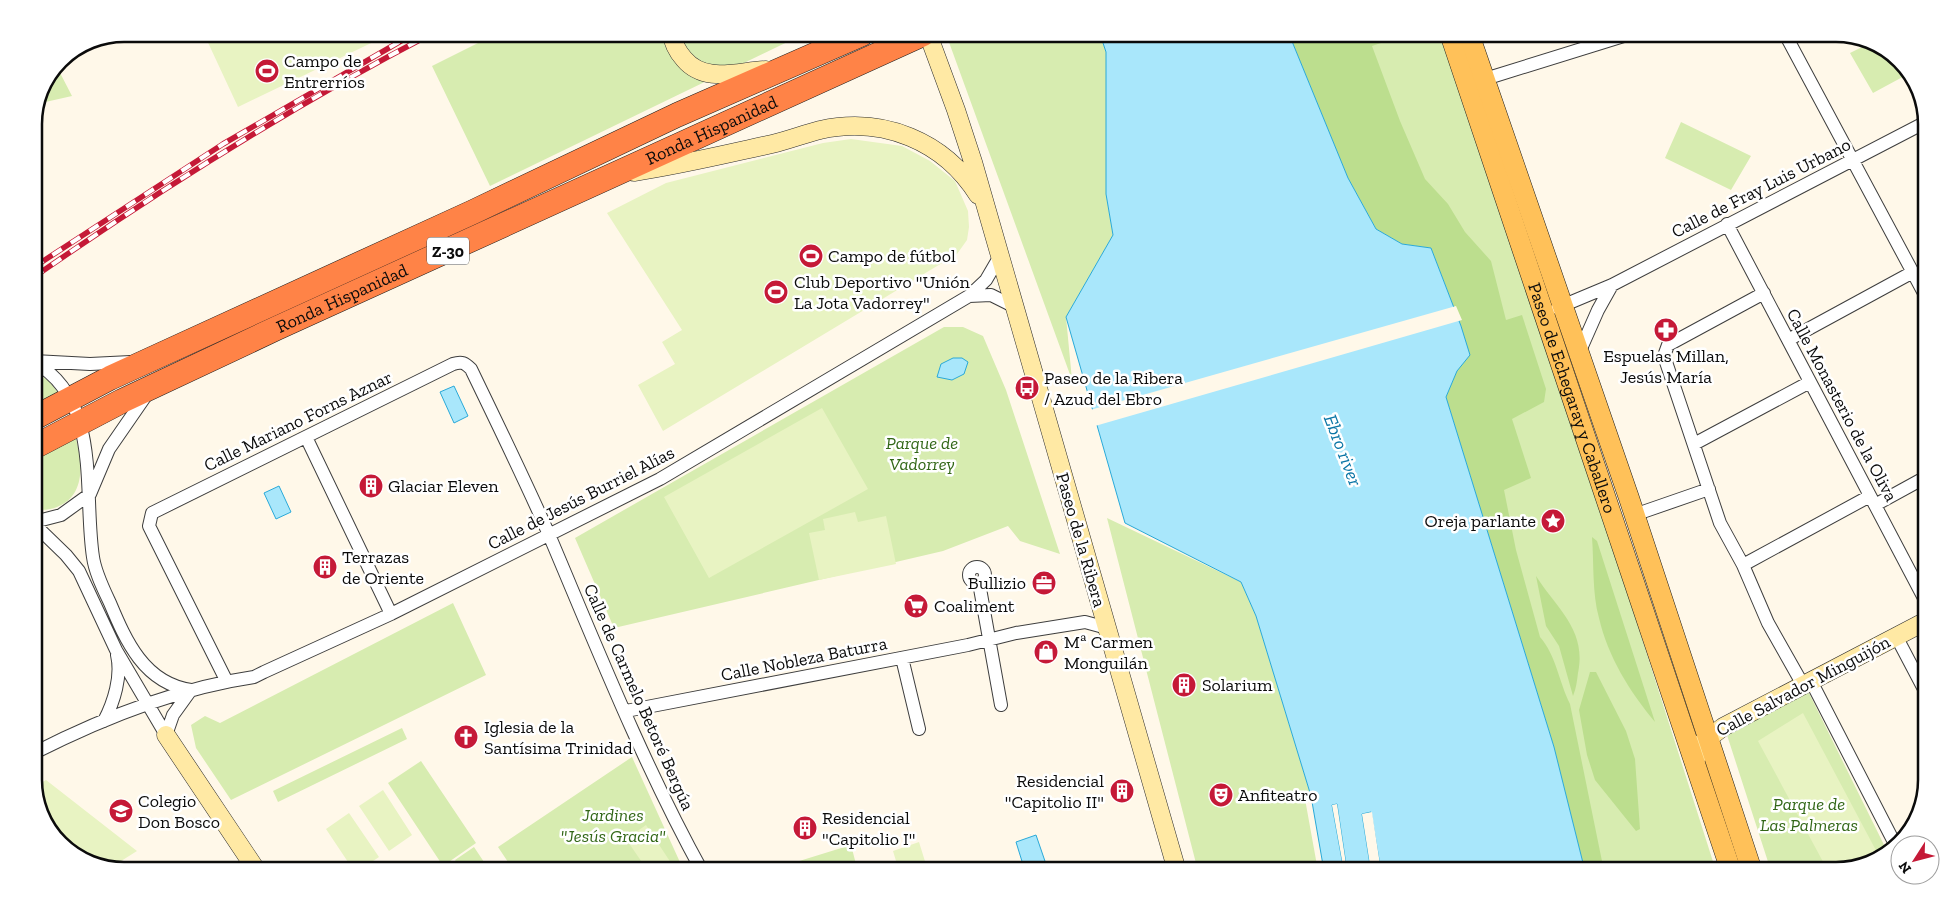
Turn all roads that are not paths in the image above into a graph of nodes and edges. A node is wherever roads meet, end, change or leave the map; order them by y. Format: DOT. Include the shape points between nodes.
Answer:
graph roads {
  1 [pos="675,42"];
  2 [pos="844,42"];
  3 [pos="904,42"];
  4 [pos="931,42"];
  5 [pos="1453,42"];
  6 [pos="1473,42"];
  7 [pos="1604,42"];
  8 [pos="1789,42"];
  9 [pos="784,68"];
  10 [pos="1485,78"];
  11 [pos="1917,127"];
  12 [pos="1853,160"];
  13 [pos="610,176"];
  14 [pos="986,208"];
  15 [pos="1727,224"];
  16 [pos="1000,256"];
  17 [pos="1912,272"];
  18 [pos="1917,281"];
  19 [pos="1612,285"];
  20 [pos="1764,293"];
  21 [pos="969,296"];
  22 [pos="1541,302"];
  23 [pos="1013,306"];
  24 [pos="1564,306"];
  25 [pos="1788,340"];
  26 [pos="1579,353"];
  27 [pos="43,361"];
  28 [pos="146,362"];
  29 [pos="460,362"];
  30 [pos="43,367"];
  31 [pos="1810,382"];
  32 [pos="156,385"];
  33 [pos="70,399"];
  34 [pos="43,413"];
  35 [pos="79,423"];
  36 [pos="306,437"];
  37 [pos="43,442"];
  38 [pos="1694,444"];
  39 [pos="1918,481"];
  40 [pos="1709,489"];
  41 [pos="90,494"];
  42 [pos="1872,500"];
  43 [pos="1634,515"];
  44 [pos="43,520"];
  45 [pos="43,532"];
  46 [pos="549,535"];
  47 [pos="1743,564"];
  48 [pos="980,583"];
  49 [pos="1918,586"];
  50 [pos="1100,605"];
  51 [pos="391,614"];
  52 [pos="1085,622"];
  53 [pos="1918,625"];
  54 [pos="1107,628"];
  55 [pos="1896,636"];
  56 [pos="989,640"];
  57 [pos="116,650"];
  58 [pos="902,658"];
  59 [pos="1918,678"];
  60 [pos="227,682"];
  61 [pos="1807,683"];
  62 [pos="191,690"];
  63 [pos="148,705"];
  64 [pos="1000,705"];
  65 [pos="626,711"];
  66 [pos="104,721"];
  67 [pos="919,729"];
  68 [pos="166,735"];
  69 [pos="1707,737"];
  70 [pos="43,749"];
  71 [pos="1695,761"];
  72 [pos="1890,835"];
  73 [pos="252,862"];
  74 [pos="697,862"];
  75 [pos="1174,862"];
  76 [pos="1729,862"];
  77 [pos="1749,862"];
  1 -- 9 [label="main road" via="679,53 692,67 704,72 730,75"];
  2 -- 9 [label="highway, Ronda Hispanidad / Z-30"];
  3 -- 13 [label="highway, Ronda Hispanidad / Z-30"];
  4 -- 14 [label="main road, Paseo de la Ribera"];
  5 -- 22 [label="main road, Paseo de Echegaray y Caballero"];
  6 -- 10 [label="main road, Paseo de Echegaray y Caballero"];
  7 -- 10 [label="street"];
  8 -- 12 [label="street"];
  9 -- 28 [label="highway, Ronda Hispanidad / Z-30"];
  10 -- 24 [label="main road, Paseo de Echegaray y Caballero"];
  11 -- 12 [label="street, Calle de Fray Luis Urbano"];
  12 -- 15 [label="street, Calle de Fray Luis Urbano"];
  12 -- 17 [label="street"];
  13 -- 14 [label="main road" via="692,163 821,130 871,127 922,141 943,155 958,168"];
  13 -- 32 [label="highway, Ronda Hispanidad / Z-30"];
  14 -- 16 [label="main road, Paseo de la Ribera"];
  15 -- 19 [label="street, Calle de Fray Luis Urbano"];
  15 -- 20 [label="street, Calle Monasterio de la Oliva"];
  16 -- 21 [label="street, Calle de Jesús Burriel Alías" via="986,280"];
  16 -- 23 [label="main road, Paseo de la Ribera"];
  17 -- 18 [label="street"];
  17 -- 25 [label="street"];
  19 -- 24 [label="street, Calle de Fray Luis Urbano"];
  19 -- 26 [label="street"];
  20 -- 25 [label="street, Calle Monasterio de la Oliva"];
  20 -- 38 [label="street" via="1664,349"];
  21 -- 23 [label="street" via="991,296"];
  21 -- 46 [label="street, Calle de Jesús Burriel Alías" via="660,479"];
  22 -- 24 [label="street" via="1551,307"];
  22 -- 71 [label="main road, Paseo de Echegaray y Caballero"];
  23 -- 50 [label="main road, Paseo de la Ribera"];
  24 -- 26 [label="main road, Paseo de Echegaray y Caballero"];
  25 -- 31 [label="street, Calle Monasterio de la Oliva"];
  26 -- 43 [label="main road, Paseo de Echegaray y Caballero"];
  27 -- 28 [label="street"];
  28 -- 33 [label="highway, Ronda Hispanidad / Z-30"];
  29 -- 36 [label="street, Calle Mariano Forns Aznar"];
  29 -- 46 [label="street, Calle de Carmelo Betoré Bergúa" via="471,369"];
  30 -- 33 [label="street" via="53,374"];
  31 -- 38 [label="street"];
  31 -- 42 [label="street, Calle Monasterio de la Oliva"];
  32 -- 35 [label="highway, Ronda Hispanidad / Z-30"];
  32 -- 41 [label="street" via="134,411 110,449"];
  33 -- 34 [label="highway, Ronda Hispanidad / Z-30"];
  33 -- 35 [label="street"];
  35 -- 37 [label="highway, Ronda Hispanidad / Z-30"];
  35 -- 41 [label="street"];
  36 -- 51 [label="street"];
  36 -- 60 [label="street, Calle Mariano Forns Aznar" via="152,512 150,526"];
  38 -- 40 [label="street"];
  39 -- 42 [label="street"];
  40 -- 43 [label="street"];
  40 -- 47 [label="street" via="1720,523"];
  41 -- 44 [label="street" via="69,510"];
  41 -- 62 [label="street" via="91,542 98,575 126,641 140,661 177,688"];
  42 -- 47 [label="street"];
  42 -- 49 [label="street, Calle Monasterio de la Oliva"];
  43 -- 69 [label="main road, Paseo de Echegaray y Caballero"];
  45 -- 57 [label="street" via="78,571"];
  46 -- 51 [label="street, Calle de Jesús Burriel Alías"];
  46 -- 65 [label="street, Calle de Carmelo Betoré Bergúa"];
  47 -- 61 [label="street" via="1768,623"];
  48 -- 56 [label="street"];
  50 -- 52 [label="street"];
  50 -- 54 [label="main road, Paseo de la Ribera"];
  51 -- 60 [label="street, Calle de Jesús Burriel Alías" via="254,677"];
  52 -- 54 [label="street, Calle Nobleza Baturra"];
  52 -- 56 [label="street, Calle Nobleza Baturra"];
  53 -- 55 [label="main road, Calle Salvador Minguijón"];
  54 -- 75 [label="main road, Paseo de la Ribera"];
  55 -- 59 [label="street"];
  55 -- 61 [label="main road, Calle Salvador Minguijón"];
  56 -- 58 [label="street, Calle Nobleza Baturra"];
  56 -- 64 [label="street"];
  57 -- 63 [label="street"];
  57 -- 66 [label="street" via="119,662 117,685"];
  58 -- 65 [label="street, Calle Nobleza Baturra"];
  58 -- 67 [label="street"];
  60 -- 62 [label="street, Calle de Jesús Burriel Alías"];
  61 -- 69 [label="main road, Calle Salvador Minguijón"];
  61 -- 72 [label="street"];
  62 -- 63 [label="street, Calle de Jesús Burriel Alías"];
  62 -- 68 [label="street" via="173,715"];
  63 -- 66 [label="street, Calle de Jesús Burriel Alías"];
  63 -- 68 [label="street"];
  65 -- 74 [label="street, Calle de Carmelo Betoré Bergúa"];
  66 -- 70 [label="street, Calle de Jesús Burriel Alías"];
  68 -- 73 [label="main road"];
  69 -- 71 [label="main road"];
  69 -- 77 [label="main road, Paseo de Echegaray y Caballero"];
  71 -- 76 [label="main road, Paseo de Echegaray y Caballero"];
}
